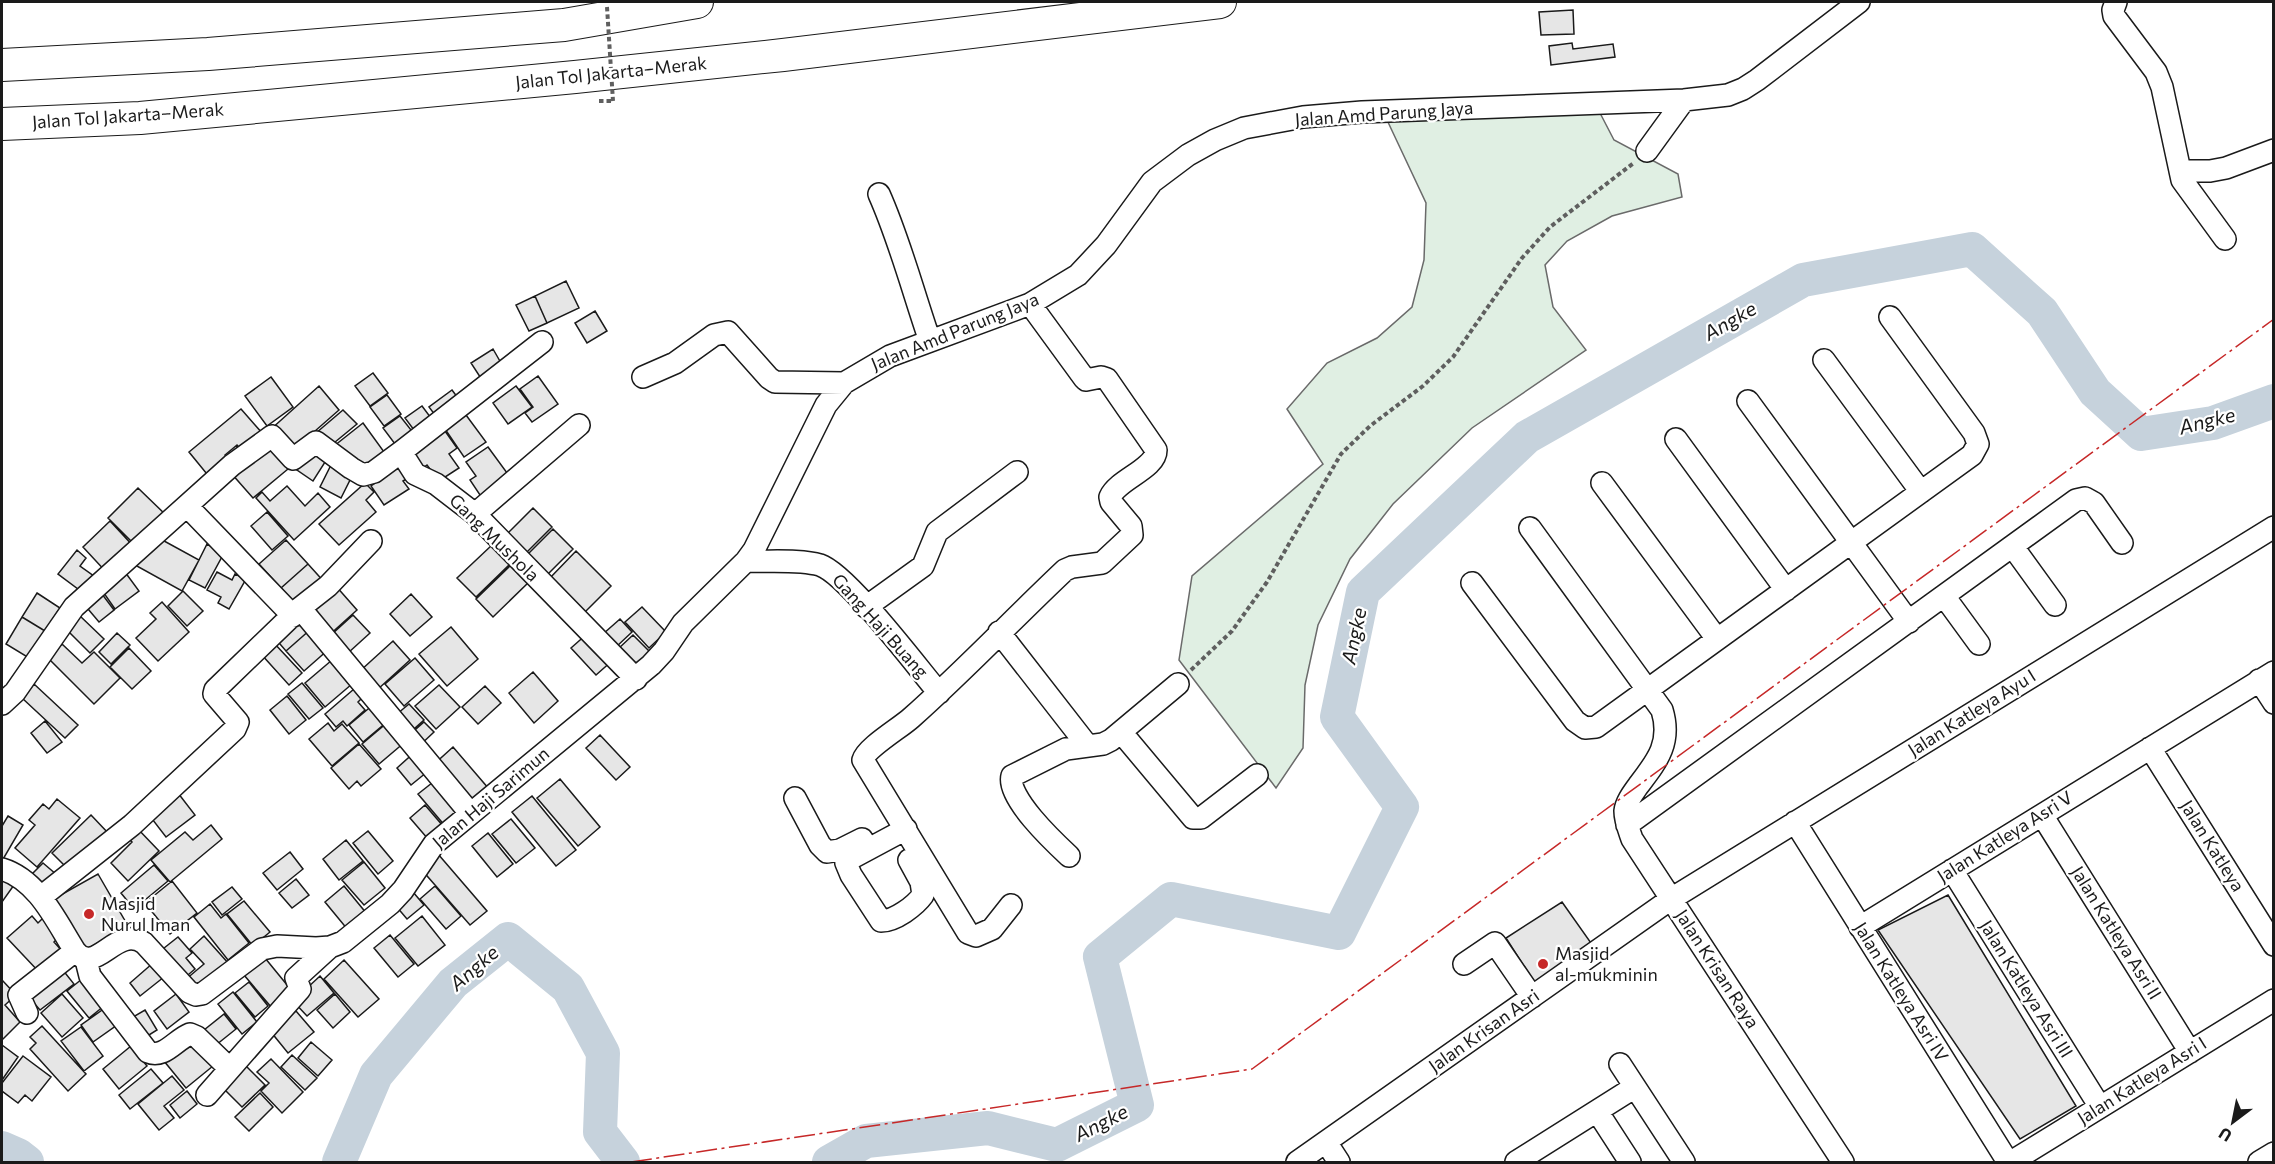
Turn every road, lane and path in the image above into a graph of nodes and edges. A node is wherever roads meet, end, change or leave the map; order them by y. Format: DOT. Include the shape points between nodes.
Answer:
graph roads {
  1 [pos="697,2"];
  2 [pos="1220,2"];
  3 [pos="1859,2"];
  4 [pos="2115,2"];
  5 [pos="607,7"];
  6 [pos="2,65"];
  7 [pos="1684,100"];
  8 [pos="613,101"];
  9 [pos="2,124"];
  10 [pos="2274,150"];
  11 [pos="1647,151"];
  12 [pos="2180,171"];
  13 [pos="879,194"];
  14 [pos="2225,239"];
  15 [pos="1030,304"];
  16 [pos="1890,317"];
  17 [pos="930,341"];
  18 [pos="542,342"];
  19 [pos="1824,360"];
  20 [pos="643,377"];
  21 [pos="844,383"];
  22 [pos="1748,401"];
  23 [pos="579,425"];
  24 [pos="1676,439"];
  25 [pos="401,452"];
  26 [pos="1017,472"];
  27 [pos="1602,483"];
  28 [pos="1921,492"];
  29 [pos="187,506"];
  30 [pos="475,514"];
  31 [pos="2274,526"];
  32 [pos="1530,528"];
  33 [pos="371,541"];
  34 [pos="1851,542"];
  35 [pos="2122,543"];
  36 [pos="2013,547"];
  37 [pos="746,561"];
  38 [pos="1472,583"];
  39 [pos="1786,590"];
  40 [pos="1944,596"];
  41 [pos="2055,605"];
  42 [pos="866,608"];
  43 [pos="296,612"];
  44 [pos="1909,622"];
  45 [pos="999,632"];
  46 [pos="1717,639"];
  47 [pos="1979,644"];
  48 [pos="2266,676"];
  49 [pos="636,679"];
  50 [pos="1178,684"];
  51 [pos="1647,690"];
  52 [pos="939,693"];
  53 [pos="2,704"];
  54 [pos="2274,704"];
  55 [pos="1121,732"];
  56 [pos="1087,745"];
  57 [pos="2150,748"];
  58 [pos="1257,775"];
  59 [pos="795,798"];
  60 [pos="470,813"];
  61 [pos="2042,815"];
  62 [pos="1795,822"];
  63 [pos="1627,825"];
  64 [pos="900,828"];
  65 [pos="1069,856"];
  66 [pos="2,869"];
  67 [pos="1952,870"];
  68 [pos="41,897"];
  69 [pos="1671,899"];
  70 [pos="1011,906"];
  71 [pos="1860,927"];
  72 [pos="2274,945"];
  73 [pos="330,947"];
  74 [pos="81,955"];
  75 [pos="1464,964"];
  76 [pos="1532,997"];
  77 [pos="2274,1000"];
  78 [pos="27,1013"];
  79 [pos="2190,1052"];
  80 [pos="1620,1064"];
  81 [pos="229,1068"];
  82 [pos="1635,1087"];
  83 [pos="207,1095"];
  84 [pos="2100,1107"];
  85 [pos="1597,1111"];
  86 [pos="1326,1142"];
  87 [pos="2274,1153"];
  88 [pos="1297,1162"];
  89 [pos="1340,1162"];
  90 [pos="1516,1162"];
  91 [pos="1630,1162"];
  92 [pos="1684,1162"];
  93 [pos="1843,1162"];
  94 [pos="2009,1162"];
  95 [pos="2259,1162"];
  1 -- 6 [label="highway" via="564,25 208,54"];
  2 -- 9 [label="highway, Jalan Tol Jakarta–Merak" via="575,77 140,118"];
  3 -- 7 [label="street, Jalan Amd Parung Jaya" via="1743,89 1728,95"];
  4 -- 12 [label="street" via="2114,16 2156,72 2162,87"];
  5 -- 8 [label="path, bridge"];
  7 -- 11 [label="street"];
  7 -- 15 [label="street, Jalan Amd Parung Jaya" via="1362,112 1244,128 1215,140 1166,170 1078,275"];
  10 -- 12 [label="street" via="2226,168"];
  11 -- 50 [label="path" via="1550,227 1522,258 1453,357 1341,454 1266,582 1232,630"];
  12 -- 14 [label="street" via="2187,188"];
  13 -- 17 [label="street" via="895,230"];
  15 -- 17 [label="street, Jalan Amd Parung Jaya"];
  15 -- 45 [label="street" via="1086,380 1107,379 1157,454 1110,497 1131,526 1128,540 1102,563 1065,570"];
  16 -- 28 [label="street" via="1978,444 1972,455"];
  17 -- 21 [label="street, Jalan Amd Parung Jaya" via="890,356"];
  18 -- 25 [label="street"];
  19 -- 28 [label="street"];
  20 -- 21 [label="street" via="675,363 714,335 728,332 771,380"];
  21 -- 37 [label="street, Jalan Amd Parung Jaya" via="826,405"];
  22 -- 34 [label="street"];
  23 -- 30 [label="street"];
  24 -- 39 [label="street"];
  25 -- 29 [label="street" via="374,472 363,475 316,442 293,459 272,436 232,465"];
  25 -- 30 [label="street, Gang Mushola" via="415,474 436,484"];
  26 -- 42 [label="street" via="937,532 923,566"];
  27 -- 46 [label="street"];
  28 -- 34 [label="street"];
  29 -- 43 [label="street"];
  29 -- 53 [label="street" via="74,607 15,692"];
  30 -- 49 [label="street, Gang Mushola"];
  31 -- 62 [label="street, Jalan Katleya Ayu I"];
  32 -- 51 [label="street"];
  33 -- 43 [label="street" via="328,586"];
  34 -- 39 [label="street"];
  34 -- 44 [label="street"];
  35 -- 36 [label="street" via="2094,503 2085,498 2076,500"];
  36 -- 40 [label="street"];
  36 -- 41 [label="street"];
  37 -- 42 [label="street, Gang Haji Buang" via="821,566 838,576"];
  37 -- 49 [label="street, Jalan Haji Sarimun" via="687,618 664,651"];
  38 -- 51 [label="street" via="1584,728 1596,727"];
  39 -- 46 [label="street"];
  40 -- 44 [label="street"];
  40 -- 47 [label="street"];
  42 -- 52 [label="street, Gang Haji Buang"];
  43 -- 60 [label="street"];
  43 -- 68 [label="street" via="214,692 238,722 235,729 132,825"];
  44 -- 63 [label="street"];
  45 -- 52 [label="street"];
  45 -- 56 [label="street"];
  46 -- 51 [label="street"];
  48 -- 54 [label="street"];
  48 -- 57 [label="street, Jalan Katleya Asri V"];
  49 -- 60 [label="street, Jalan Haji Sarimun"];
  50 -- 55 [label="street"];
  51 -- 63 [label="street" via="1662,710 1666,738 1661,753 1625,809"];
  52 -- 64 [label="street" via="863,756"];
  55 -- 56 [label="street" via="1103,744"];
  55 -- 58 [label="street" via="1193,818 1201,818"];
  56 -- 65 [label="street" via="1065,749 1017,772 1010,780 1012,790 1031,815"];
  57 -- 61 [label="street, Jalan Katleya Asri V"];
  57 -- 72 [label="street, Jalan Katleya"];
  59 -- 64 [label="street" via="827,852"];
  60 -- 73 [label="street, Jalan Haji Sarimun" via="434,844 390,904 343,942"];
  61 -- 67 [label="street, Jalan Katleya Asri V"];
  61 -- 79 [label="street, Jalan Katleya Asri II"];
  62 -- 69 [label="street, Jalan Katleya Ayu I"];
  62 -- 71 [label="street, Jalan Katleya Asri IV"];
  63 -- 69 [label="street, Jalan Krisan Raya"];
  64 -- 70 [label="street" via="970,934 987,932"];
  66 -- 68 [label="street" via="25,880"];
  67 -- 71 [label="street, Jalan Katleya Asri V"];
  67 -- 84 [label="street, Jalan Katleya Asri III"];
  68 -- 74 [label="street"];
  69 -- 76 [label="street, Jalan Krisan Asri"];
  69 -- 93 [label="street, Jalan Krisan Raya"];
  71 -- 94 [label="street, Jalan Katleya Asri IV"];
  73 -- 74 [label="street" via="262,949 199,995 189,992 135,938 124,939 91,959"];
  73 -- 81 [label="street, Jalan Haji Sarimun" via="296,978 300,989"];
  74 -- 78 [label="street" via="18,995"];
  74 -- 81 [label="street" via="90,976 148,1052 160,1054 190,1034"];
  75 -- 76 [label="street" via="1495,943"];
  76 -- 86 [label="street, Jalan Krisan Asri"];
  77 -- 79 [label="street, Jalan Katleya Asri I"];
  79 -- 84 [label="street, Jalan Katleya Asri I"];
  80 -- 82 [label="street"];
  81 -- 83 [label="street"];
  82 -- 85 [label="street"];
  82 -- 92 [label="street"];
  84 -- 94 [label="street, Jalan Katleya Asri I"];
  85 -- 90 [label="street"];
  85 -- 91 [label="street"];
  86 -- 88 [label="street, Jalan Krisan Asri"];
  86 -- 89 [label="street"];
  87 -- 95 [label="street"];
}
